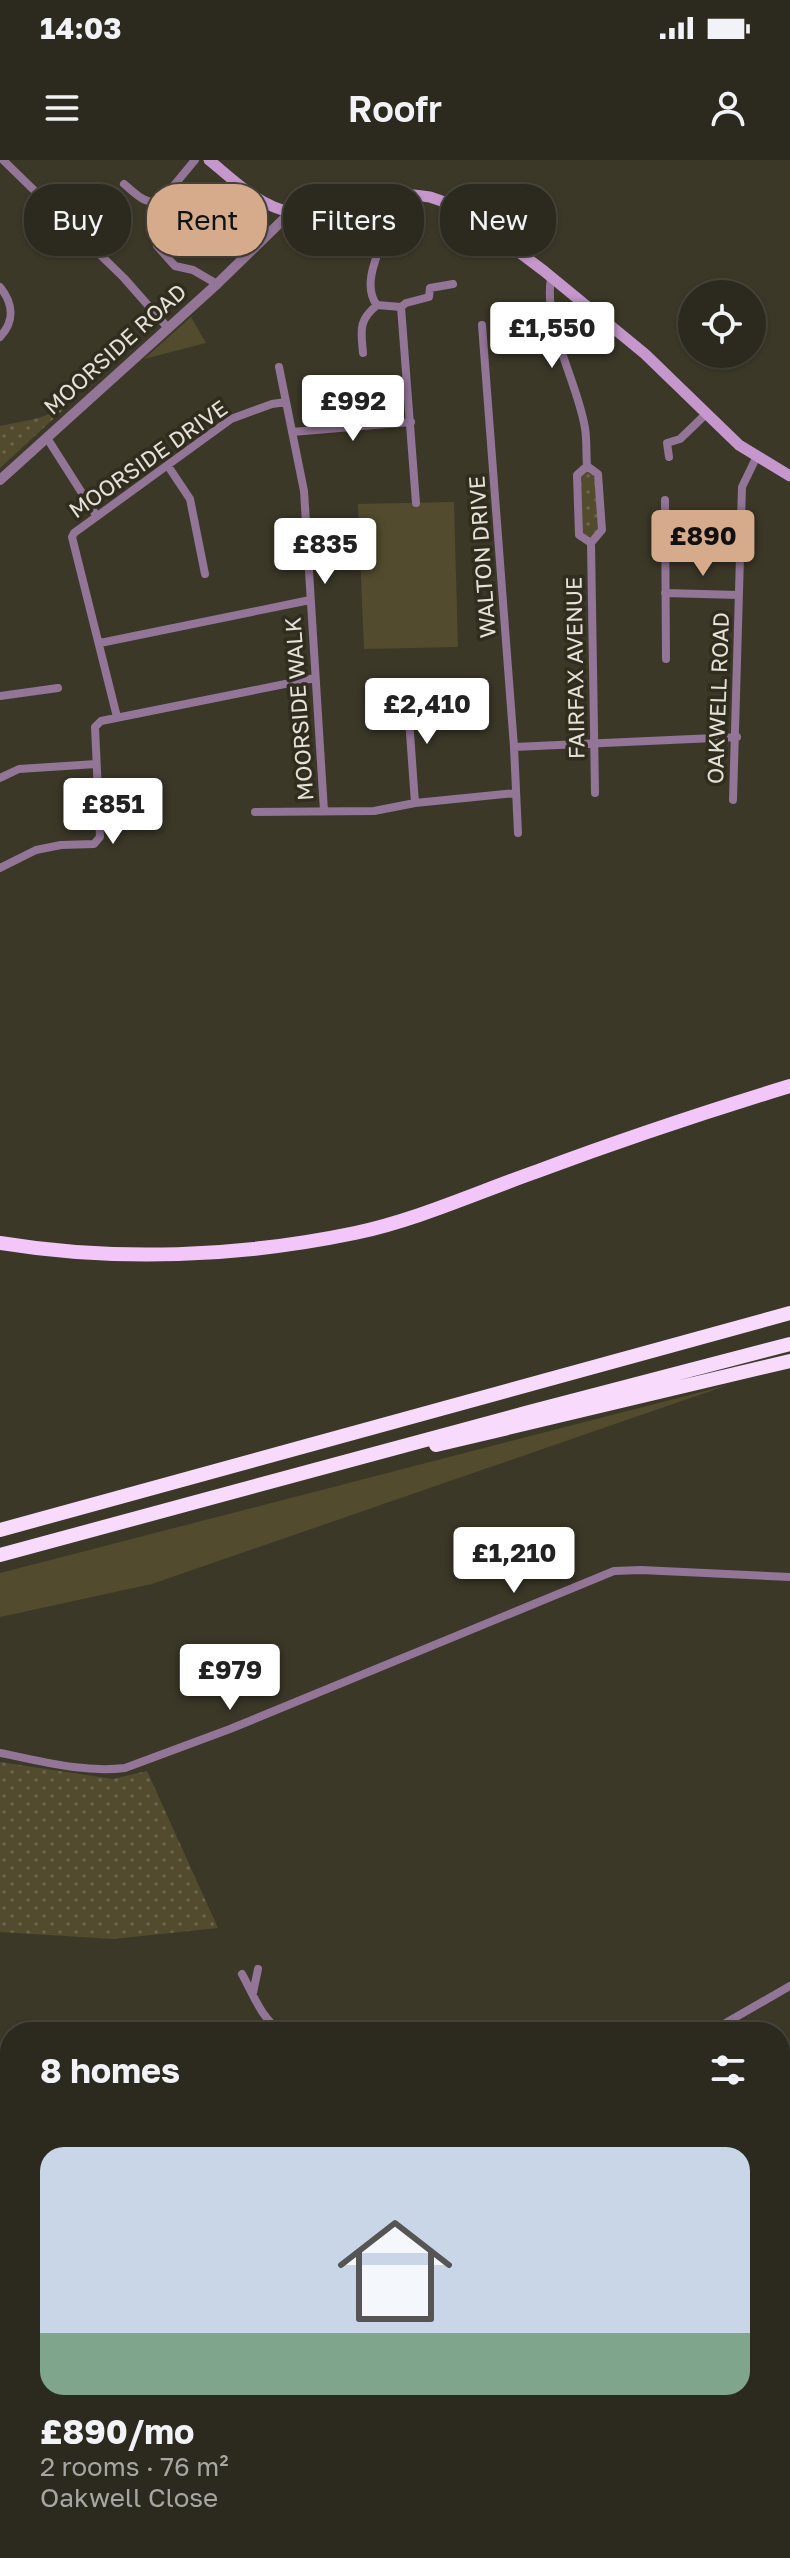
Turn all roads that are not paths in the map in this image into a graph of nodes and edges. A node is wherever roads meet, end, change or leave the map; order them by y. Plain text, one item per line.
1 (3, 160) edge
2 (195, 160) edge
3 (209, 160) edge
4 (176, 184) edge
5 (424, 195) edge
6 (283, 211) edge
7 (283, 220) edge
8 (166, 256) edge
9 (377, 256) edge
10 (551, 278) junction
11 (217, 284) junction
12 (453, 284) dead end
13 (0, 287) edge
14 (377, 305) junction
15 (401, 307) junction
16 (482, 325) dead end
17 (168, 328) junction
18 (0, 337) edge
19 (363, 353) dead end
20 (279, 367) dead end
21 (286, 402) junction
22 (706, 414) junction
23 (411, 422) junction
24 (292, 432) junction
25 (47, 438) junction
26 (757, 456) junction
27 (669, 457) dead end
28 (168, 466) junction
29 (587, 466) junction
30 (790, 476) edge
31 (0, 480) edge
32 (665, 500) dead end
33 (416, 503) dead end
34 (96, 515) junction
35 (591, 543) junction
36 (205, 574) dead end
37 (665, 593) junction
38 (739, 595) junction
39 (310, 600) junction
40 (100, 643) junction
41 (666, 659) dead end
42 (315, 678) junction
43 (58, 688) dead end
44 (407, 691) dead end
45 (0, 696) edge
46 (117, 717) junction
47 (737, 737) junction
48 (594, 743) junction
49 (514, 747) junction
50 (96, 764) junction
51 (0, 778) edge
52 (515, 793) junction
53 (595, 793) dead end
54 (733, 800) dead end
55 (415, 803) junction
56 (324, 811) junction
57 (255, 812) dead end
58 (518, 833) dead end
59 (0, 868) edge
60 (790, 1086) edge
61 (0, 1243) edge
62 (790, 1313) edge
63 (790, 1344) edge
64 (790, 1361) edge
65 (359, 1458) junction
66 (0, 1530) edge
67 (0, 1555) edge
68 (790, 1577) edge
69 (0, 1753) edge
70 (258, 1969) dead end
71 (242, 1974) dead end
72 (790, 1986) edge
73 (253, 1993) junction
74 (270, 2022) edge
75 (727, 2022) edge

1 - 17 street
2 - 4 street
3 - 6 main road
5 - 10 main road
7 - 11 street, MOORSIDE ROAD
8 - 11 street
9 - 14 street
10 - 22 main road
10 - 29 street, FAIRFAX AVENUE
11 - 17 street, MOORSIDE ROAD
12 - 15 street
13 - 18 street
14 - 15 street
14 - 19 street
15 - 23 street
16 - 49 street, WALTON DRIVE
17 - 25 street, MOORSIDE ROAD
20 - 21 street, MOORSIDE WALK
21 - 24 street, MOORSIDE WALK
21 - 28 street, MOORSIDE DRIVE
22 - 26 main road
22 - 27 street
23 - 24 street
23 - 33 street
24 - 39 street, MOORSIDE WALK
25 - 31 street, MOORSIDE ROAD
25 - 34 street
26 - 30 main road
26 - 38 street, OAKWELL ROAD
28 - 34 street, MOORSIDE DRIVE
28 - 36 street
29 - 35 street, FAIRFAX AVENUE
29 - 35 street, FAIRFAX AVENUE
32 - 37 street
34 - 40 street, MOORSIDE DRIVE
35 - 48 street, FAIRFAX AVENUE
37 - 38 street
37 - 41 street
38 - 47 street, OAKWELL ROAD
39 - 40 street
39 - 42 street, MOORSIDE WALK
40 - 46 street, MOORSIDE DRIVE
42 - 46 street
42 - 56 street, MOORSIDE WALK
43 - 45 street
44 - 55 street
46 - 50 street
47 - 48 street
47 - 54 street, OAKWELL ROAD
48 - 49 street
48 - 53 street, FAIRFAX AVENUE
49 - 52 street, WALTON DRIVE
50 - 51 street
50 - 59 street
52 - 55 street
52 - 58 street, WALTON DRIVE
55 - 56 street
56 - 57 street
60 - 61 highway
62 - 66 highway
63 - 65 highway
64 - 65 highway
65 - 67 highway
68 - 69 street
70 - 73 street
71 - 73 street
72 - 75 street
73 - 74 street

